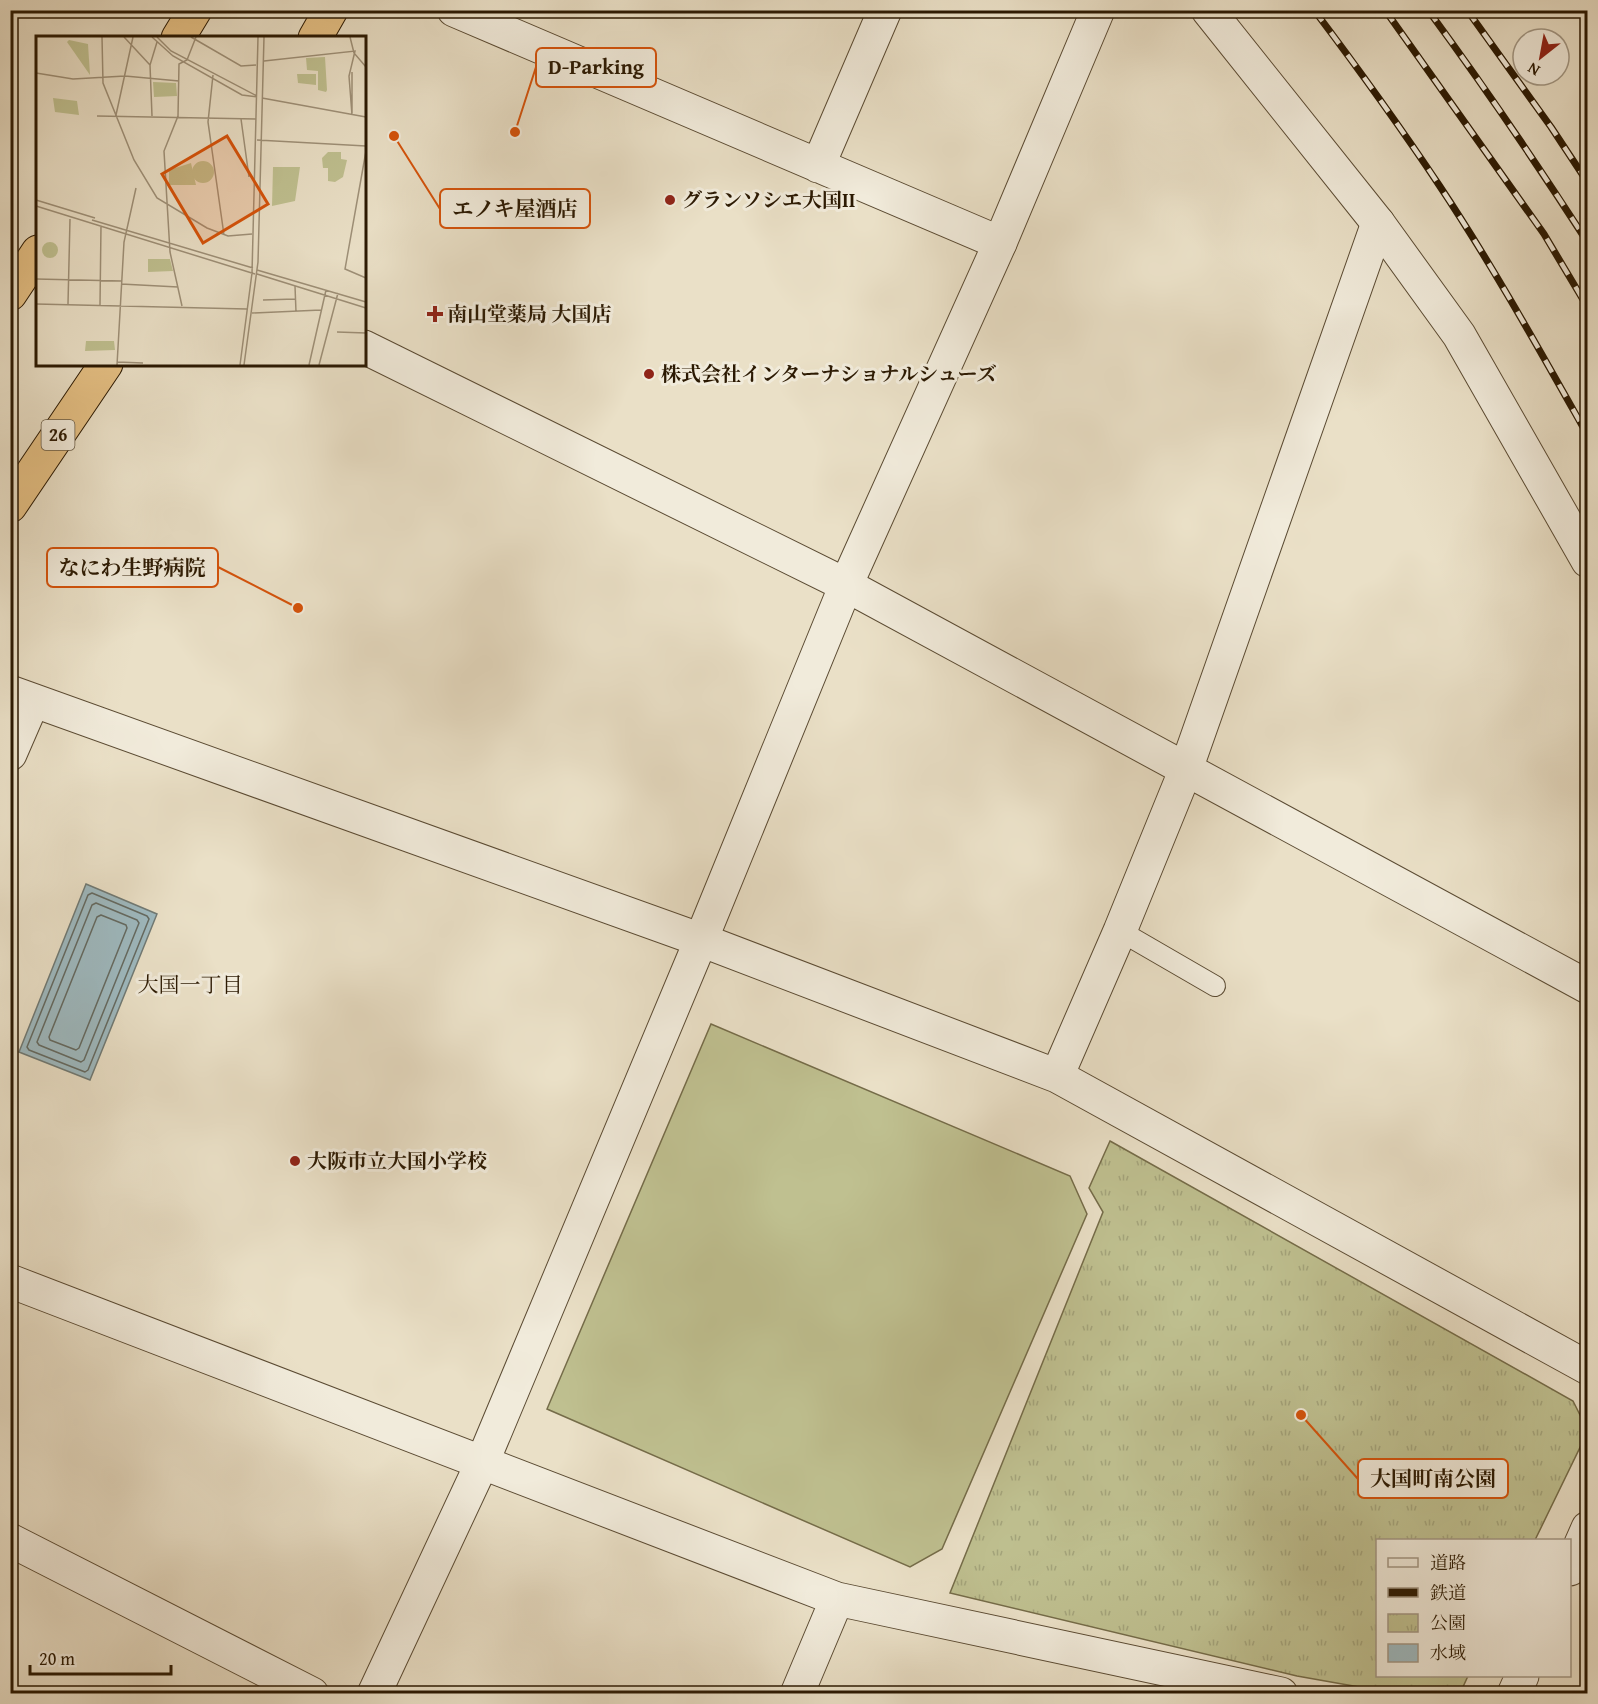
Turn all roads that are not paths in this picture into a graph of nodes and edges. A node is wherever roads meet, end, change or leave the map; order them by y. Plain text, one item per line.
1 (195, 10) edge
2 (331, 10) edge
3 (454, 10) edge
4 (885, 10) edge
5 (1098, 10) edge
6 (1208, 10) edge
7 (178, 36) edge
8 (316, 36) edge
9 (818, 166) junction
10 (1378, 223) junction
11 (1000, 243) junction
12 (36, 255) edge
13 (10, 294) edge
14 (366, 348) edge
15 (105, 366) edge
16 (10, 506) edge
17 (1587, 561) edge
18 (846, 585) junction
19 (22, 697) edge
20 (10, 754) edge
21 (1186, 769) junction
22 (1120, 931) junction
23 (701, 940) junction
24 (1215, 986) dead end
25 (1587, 987) edge
26 (1057, 1076) junction
27 (10, 1281) edge
28 (1587, 1368) edge
29 (482, 1463) junction
30 (1587, 1528) edge
31 (10, 1540) edge
32 (1571, 1564) edge
33 (837, 1599) junction
34 (1522, 1677) edge
35 (312, 1694) edge
36 (374, 1694) edge
37 (797, 1694) edge
38 (1281, 1694) edge
39 (1514, 1694) edge

1 - 7 highway
2 - 8 highway
3 - 9 street
4 - 9 street
5 - 11 street
6 - 10 street
9 - 11 street
10 - 17 street
10 - 21 street
11 - 18 street
12 - 13 highway
14 - 18 street
15 - 16 highway, 26
18 - 21 street
18 - 23 street
19 - 20 street
19 - 23 street
21 - 22 street
21 - 25 street
22 - 24 lane
22 - 26 street
23 - 26 street
23 - 29 street
26 - 28 street
27 - 29 street
29 - 33 street
29 - 36 street
30 - 32 street
31 - 35 street
33 - 37 street
33 - 38 street
34 - 39 street

